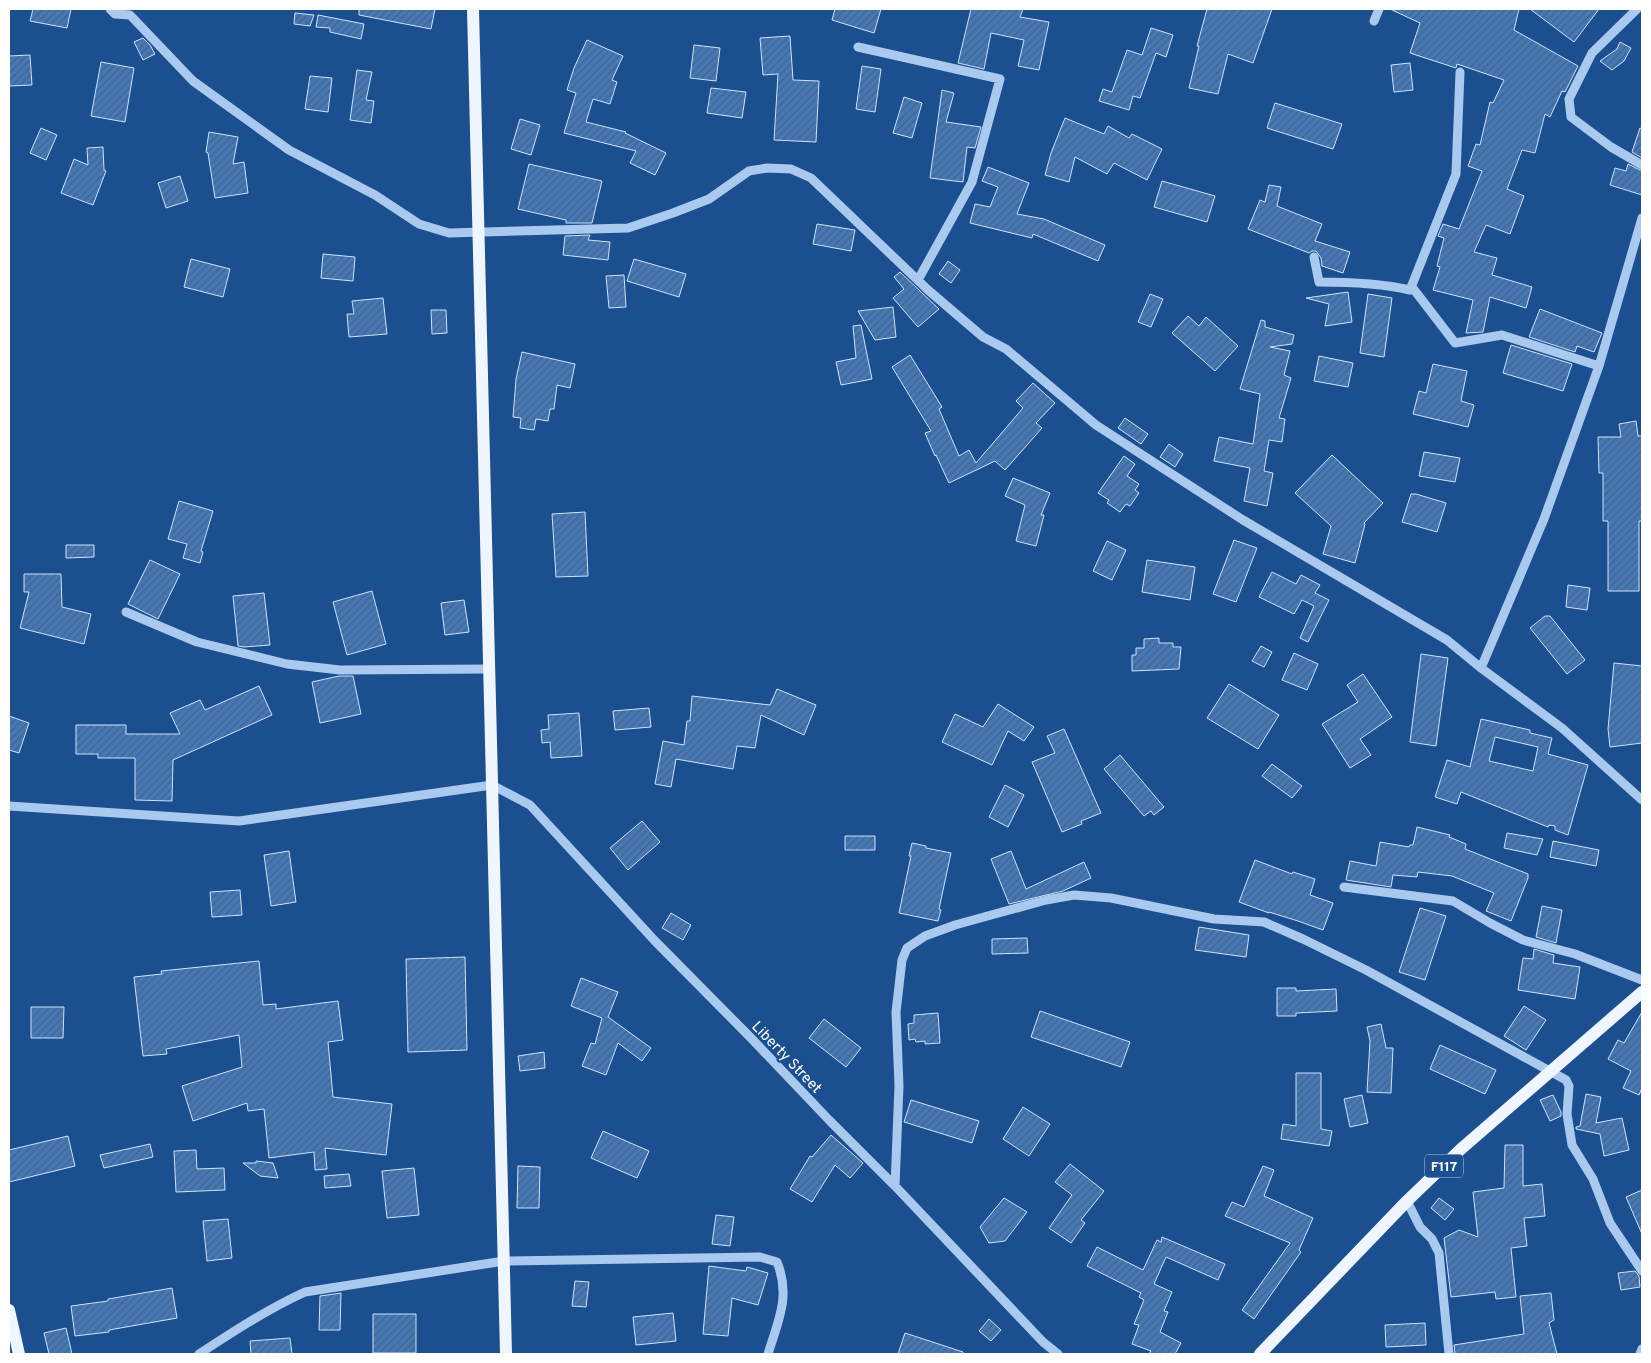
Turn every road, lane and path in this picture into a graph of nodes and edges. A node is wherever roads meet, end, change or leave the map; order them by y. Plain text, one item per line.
1 (110, 9) edge
2 (473, 9) edge
3 (1379, 9) edge
4 (1636, 9) edge
5 (1374, 21) dead end
6 (858, 47) dead end
7 (1460, 72) dead end
8 (1642, 165) edge
9 (1642, 218) edge
10 (478, 233) junction
11 (1314, 257) dead end
12 (918, 280) junction
13 (1412, 287) junction
14 (1599, 366) junction
15 (126, 612) dead end
16 (1481, 668) junction
17 (489, 669) junction
18 (492, 785) junction
19 (1642, 800) edge
20 (9, 806) edge
21 (1344, 887) dead end
22 (1642, 980) edge
23 (1642, 992) edge
24 (1549, 1071) junction
25 (895, 1186) junction
26 (1408, 1202) junction
27 (504, 1261) junction
28 (1642, 1271) edge
29 (9, 1310) edge
30 (1642, 1349) edge
31 (19, 1354) edge
32 (199, 1354) edge
33 (506, 1354) edge
34 (768, 1354) edge
35 (1058, 1354) edge
36 (1260, 1354) edge
37 (1449, 1354) edge
38 (1640, 1354) edge

1 - 10 street
2 - 10 main road
3 - 5 street
4 - 8 street
6 - 12 street
7 - 13 street
9 - 14 street
10 - 12 street
10 - 17 main road
11 - 13 street
12 - 16 street
13 - 14 street
14 - 16 street
15 - 17 street
16 - 19 street
17 - 18 main road
18 - 20 street
18 - 25 street, Liberty Street
18 - 27 main road
21 - 22 street
23 - 24 main road, F117
24 - 25 street
24 - 26 main road, F117
24 - 28 street
25 - 35 street, Liberty Street
26 - 36 main road, F117
26 - 37 street
27 - 32 street
27 - 33 main road
27 - 34 street
29 - 31 main road
30 - 38 street

